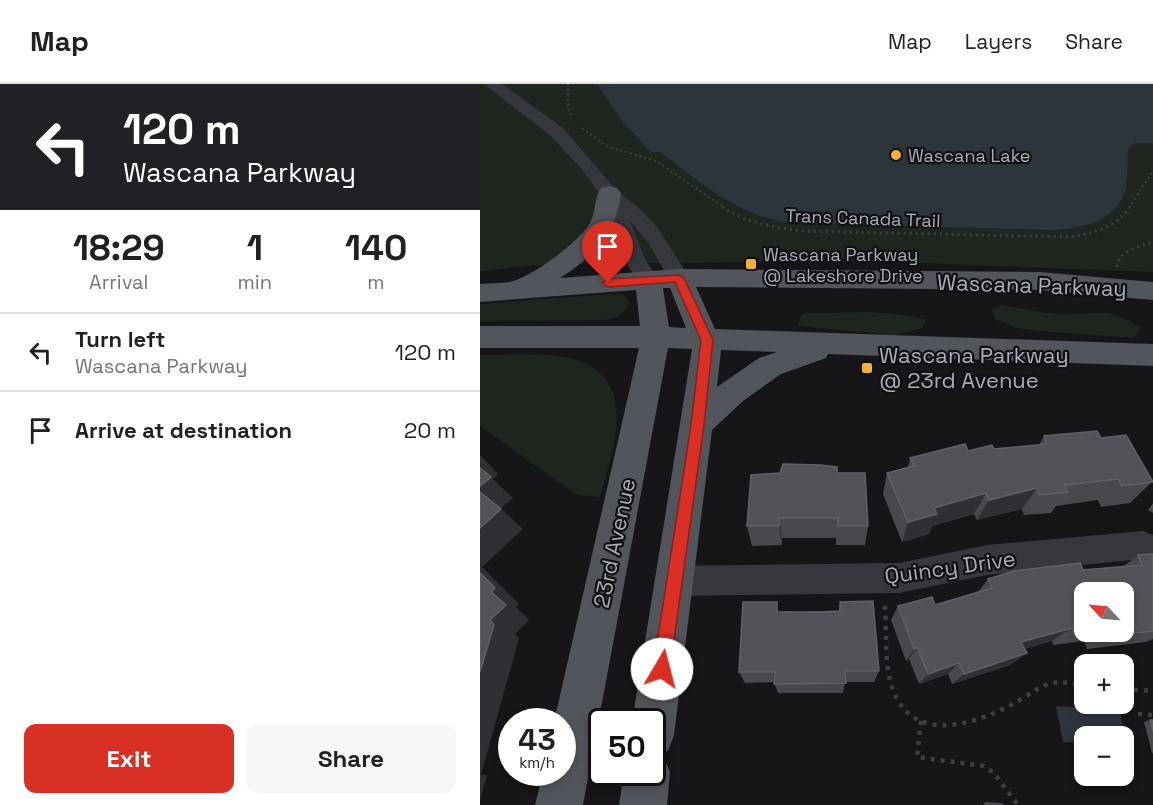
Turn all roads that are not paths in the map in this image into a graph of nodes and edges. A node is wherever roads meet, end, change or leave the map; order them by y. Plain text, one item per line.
1 (492, 84) edge
2 (609, 193) junction
3 (679, 278) junction
4 (648, 280) junction
5 (519, 289) junction
6 (1153, 291) edge
7 (480, 293) edge
8 (480, 337) edge
9 (656, 337) junction
10 (707, 340) junction
11 (832, 344) junction
12 (1153, 355) edge
13 (697, 425) junction
14 (1153, 550) edge
15 (674, 581) junction
16 (656, 708) edge
17 (645, 786) edge
18 (560, 805) edge
19 (643, 805) edge

1 - 2 street
2 - 3 street
2 - 4 street
2 - 5 main road
3 - 4 main road, Wascana Parkway
3 - 6 main road, Wascana Parkway
3 - 10 main road
4 - 5 main road, Wascana Parkway
4 - 9 main road, 23rd Avenue
5 - 7 main road, Wascana Parkway
8 - 9 main road
9 - 10 main road
9 - 18 main road, 23rd Avenue
10 - 11 main road
10 - 13 main road
11 - 12 main road
11 - 13 main road
13 - 15 main road
14 - 15 street, Quincy Drive
15 - 16 main road
17 - 19 main road

